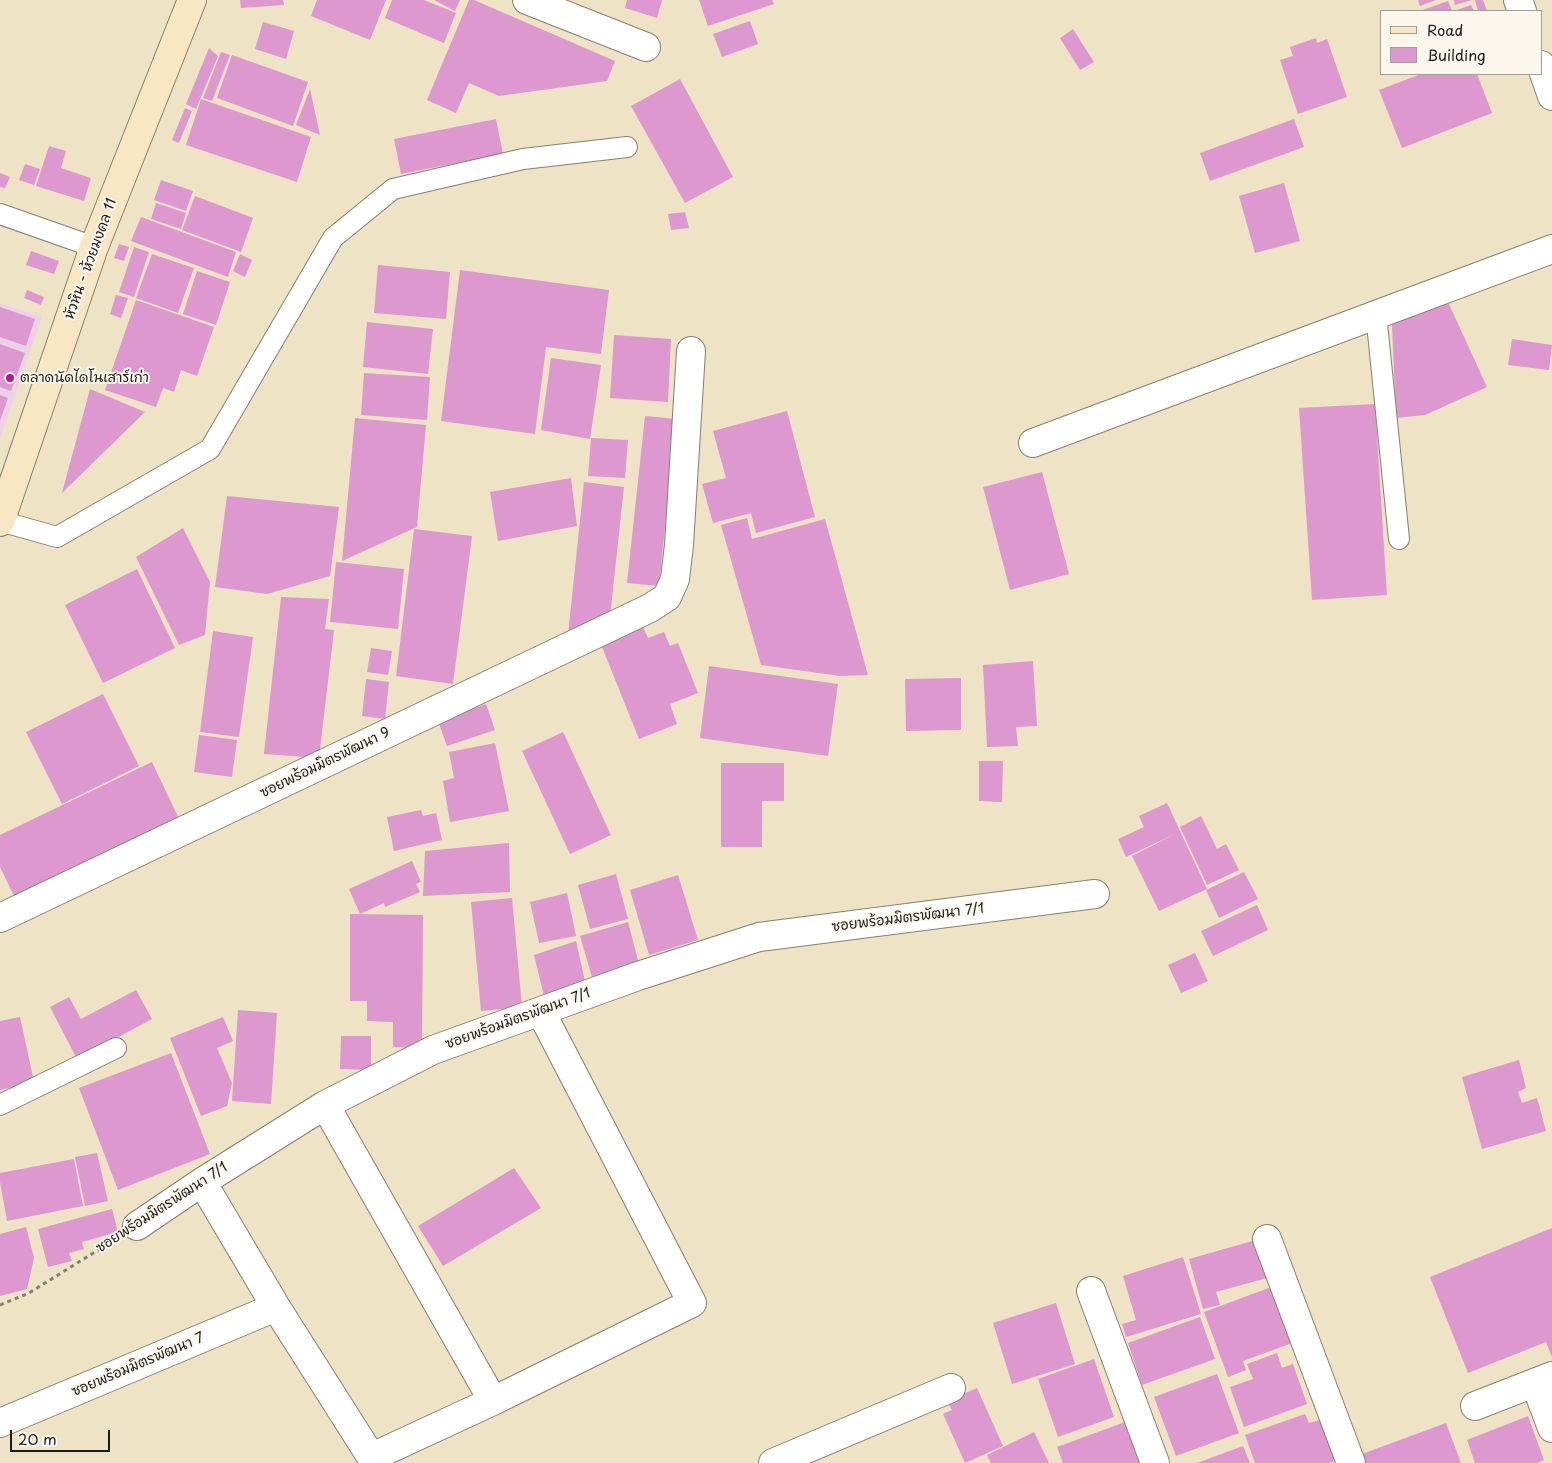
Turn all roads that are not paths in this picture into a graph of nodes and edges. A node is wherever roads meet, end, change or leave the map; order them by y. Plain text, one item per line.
1 (192, 0) edge
2 (527, 0) edge
3 (646, 47) dead end
4 (1542, 68) edge
5 (1552, 96) edge
6 (627, 147) dead end
7 (0, 214) edge
8 (94, 247) junction
9 (1552, 248) edge
10 (1376, 314) junction
11 (691, 350) dead end
12 (1033, 443) dead end
13 (0, 522) edge
14 (1399, 539) dead end
15 (1095, 894) dead end
16 (0, 918) edge
17 (541, 1012) junction
18 (116, 1048) dead end
19 (325, 1104) junction
20 (0, 1105) edge
21 (202, 1182) junction
22 (138, 1226) road end
23 (1267, 1239) dead end
24 (1091, 1291) dead end
25 (276, 1307) junction
26 (1543, 1380) edge
27 (952, 1388) dead end
28 (493, 1401) junction
29 (1474, 1406) dead end
30 (0, 1423) edge
31 (1552, 1428) edge
32 (374, 1460) edge
33 (773, 1463) edge
34 (1155, 1463) edge
35 (1351, 1463) edge

1 - 8 street, หัวหิน - ห้วยมงคล 11
2 - 3 street
4 - 5 street
6 - 13 lane
7 - 8 lane
8 - 13 street, หัวหิน - ห้วยมงคล 11
9 - 10 street
10 - 12 street
10 - 14 lane
11 - 16 street, ซอยพร้อมมิตรพัฒนา 9
15 - 17 street, ซอยพร้อมมิตรพัฒนา 7/1
17 - 19 street, ซอยพร้อมมิตรพัฒนา 7/1
17 - 28 street
18 - 20 lane
19 - 21 street, ซอยพร้อมมิตรพัฒนา 7/1
19 - 28 street
21 - 22 street, ซอยพร้อมมิตรพัฒนา 7/1
21 - 25 street
23 - 35 street
24 - 34 street
25 - 30 street, ซอยพร้อมมิตรพัฒนา 7
25 - 32 street
26 - 29 street
26 - 31 street
27 - 33 street
28 - 32 street

